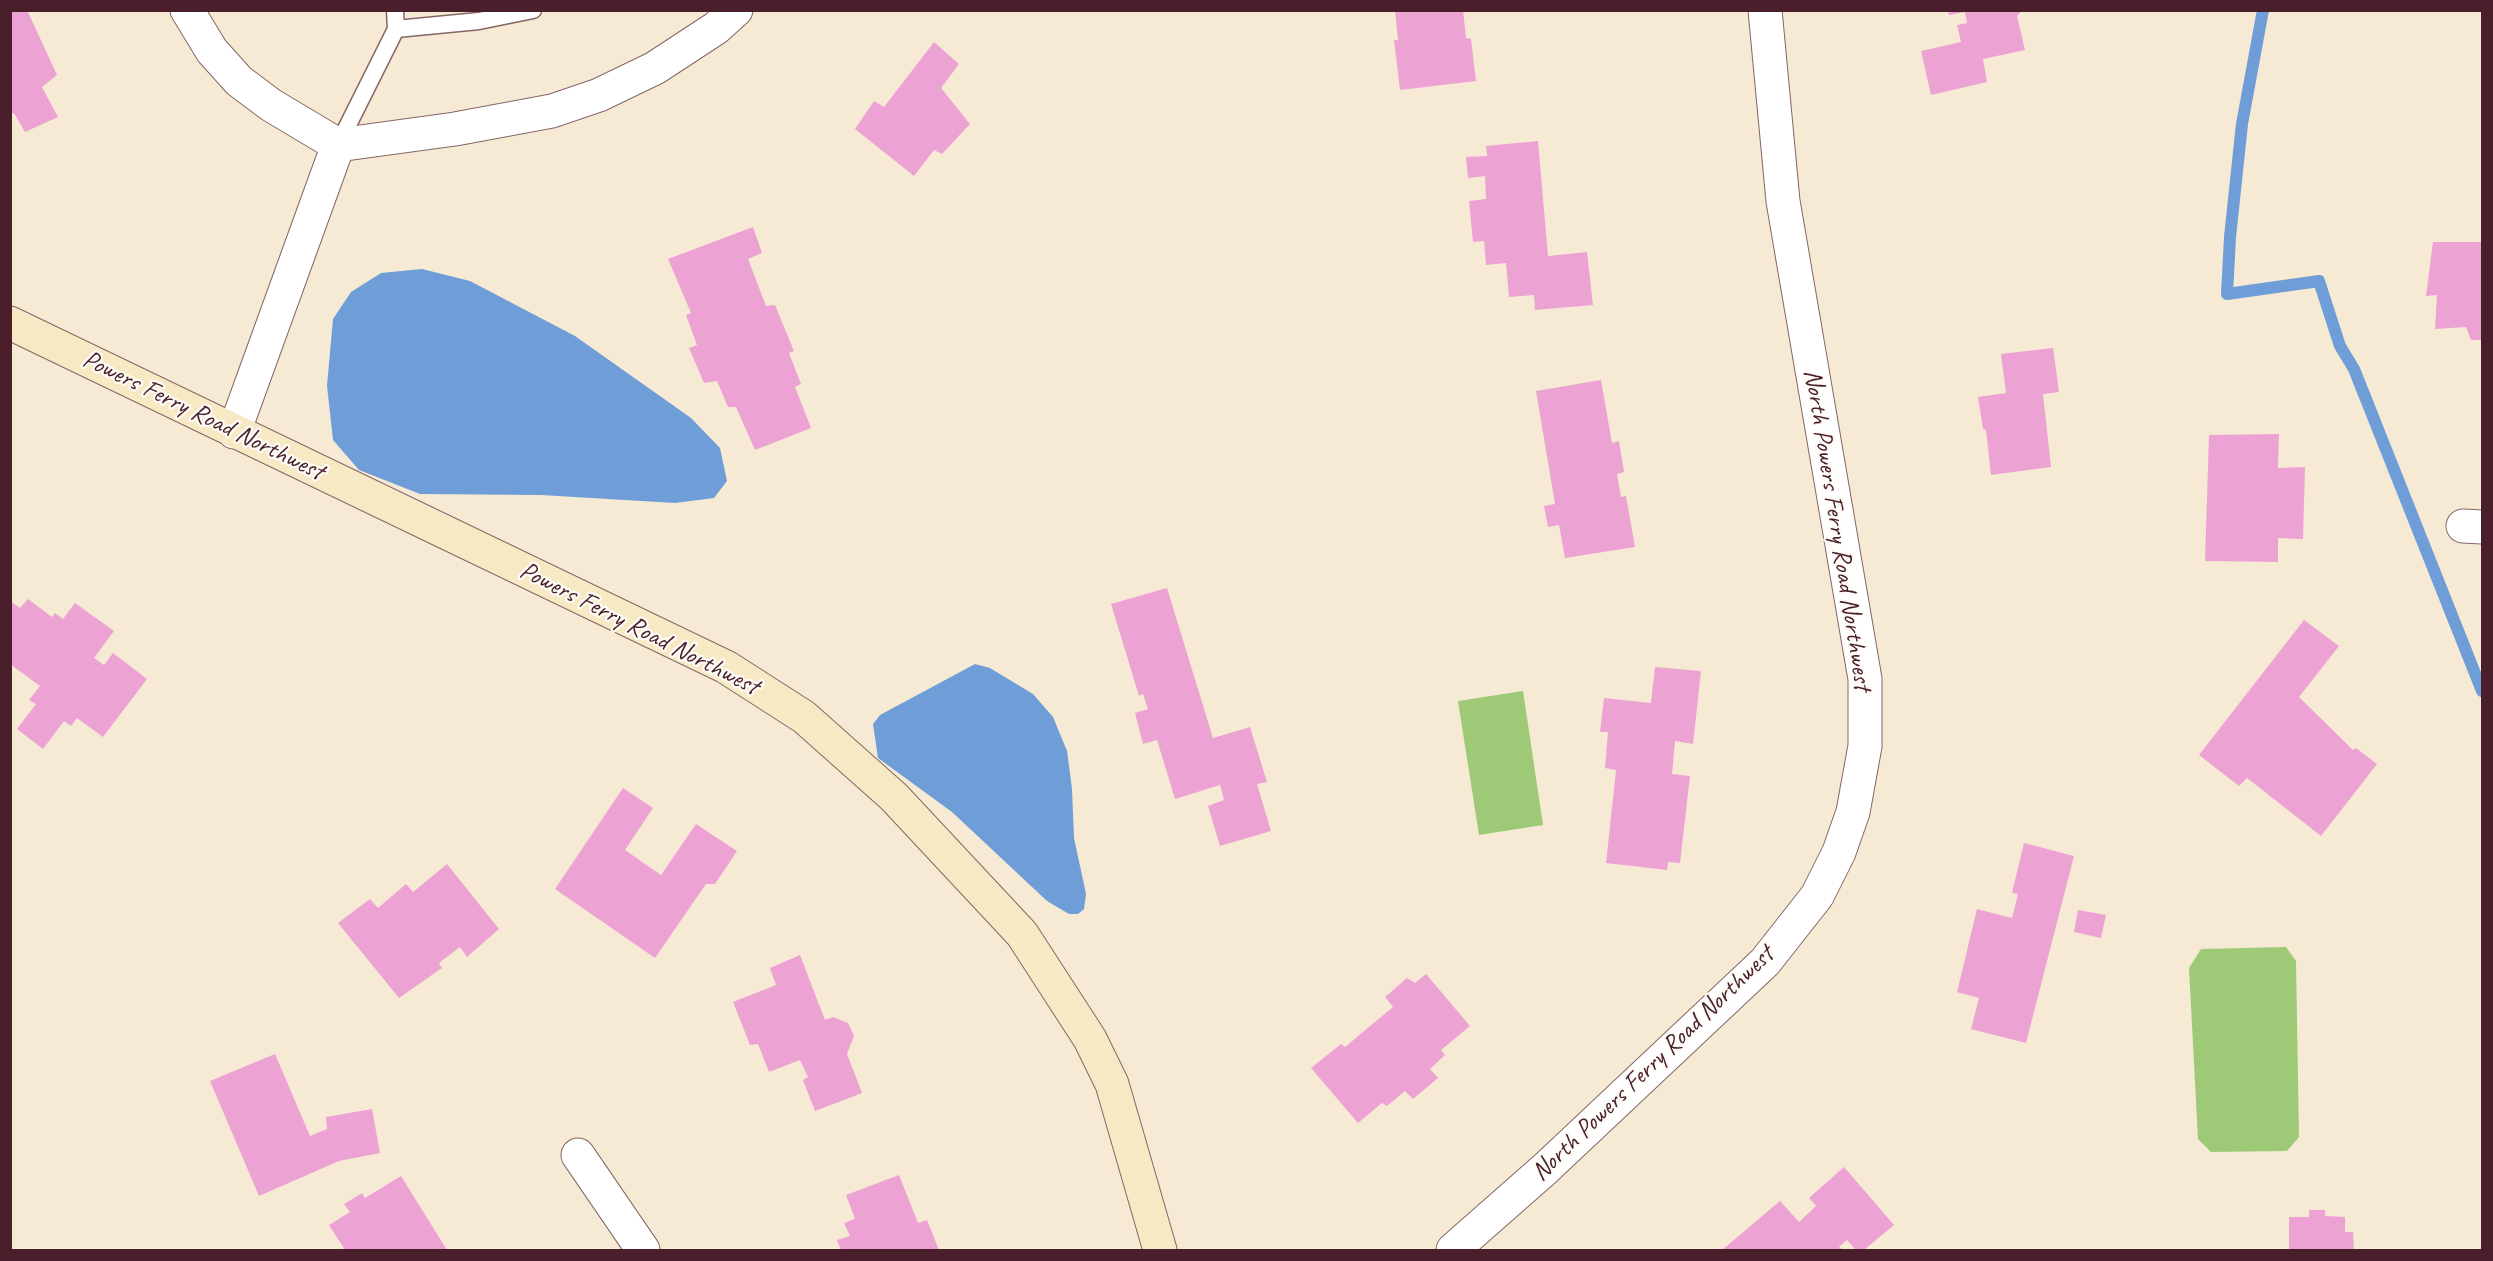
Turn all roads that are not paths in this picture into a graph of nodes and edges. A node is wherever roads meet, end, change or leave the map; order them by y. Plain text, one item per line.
1 (187, 10) edge
2 (395, 10) edge
3 (533, 10) edge
4 (736, 10) edge
5 (1765, 10) edge
6 (396, 29) junction
7 (338, 145) junction
8 (10, 323) edge
9 (234, 432) junction
10 (578, 1155) dead end
11 (643, 1251) edge
12 (1160, 1251) edge
13 (1453, 1251) edge

1 - 7 street
2 - 6 lane
3 - 6 lane
4 - 7 street
5 - 13 street, North Powers Ferry Road Northwest
6 - 7 lane
7 - 9 street
8 - 9 street, Powers Ferry Road Northwest
9 - 12 street, Powers Ferry Road Northwest
10 - 11 street

